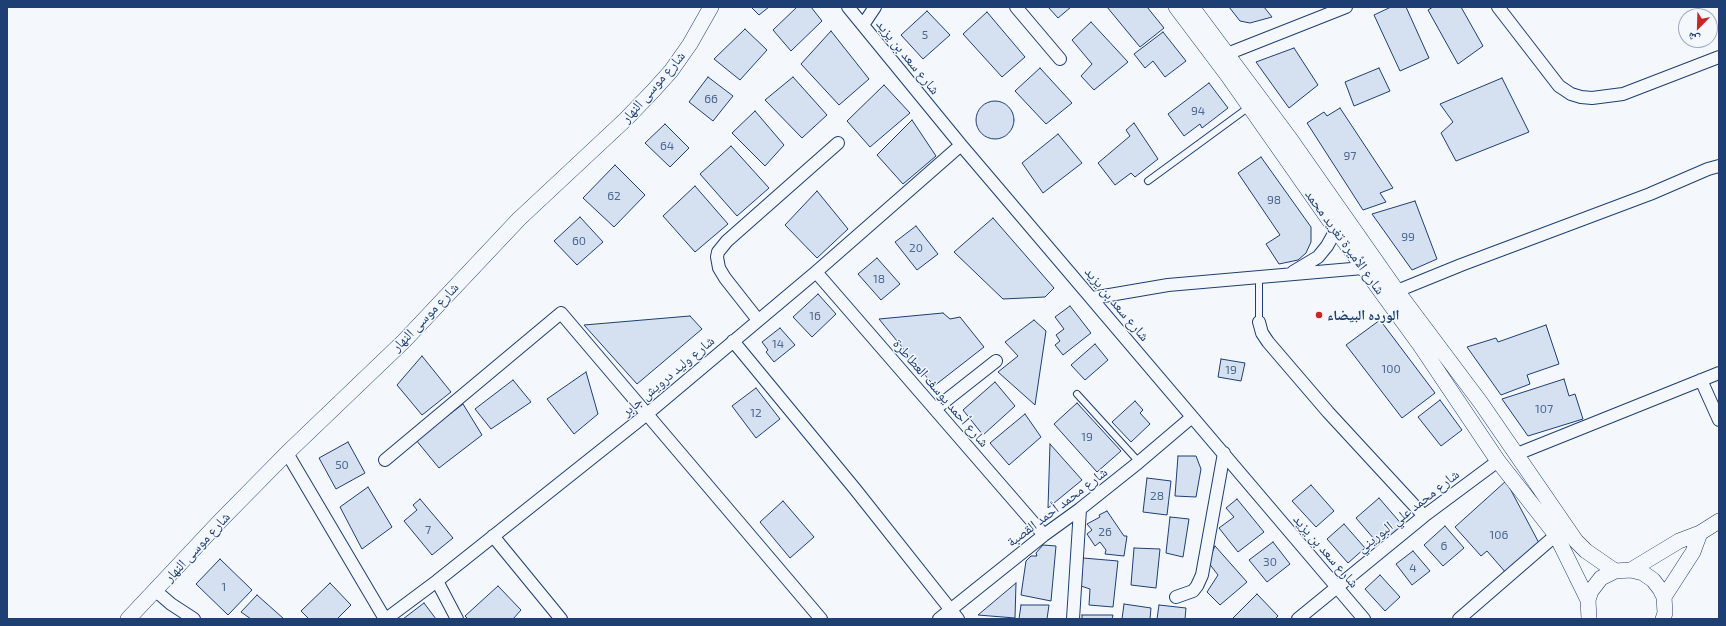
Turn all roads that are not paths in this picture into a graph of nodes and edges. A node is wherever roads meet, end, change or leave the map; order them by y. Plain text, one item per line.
1 (711, 7) edge
2 (848, 7) edge
3 (875, 7) edge
4 (1016, 7) edge
5 (1176, 7) edge
6 (1192, 7) edge
7 (1346, 7) edge
8 (1498, 7) edge
9 (863, 26) junction
10 (1227, 54) junction
11 (1719, 57) edge
12 (1060, 60) dead end
13 (1250, 107) junction
14 (838, 143) dead end
15 (962, 145) junction
16 (1719, 166) edge
17 (1148, 182) dead end
18 (1336, 230) junction
19 (1363, 268) junction
20 (816, 272) junction
21 (1288, 275) junction
22 (1259, 277) junction
23 (1397, 291) junction
24 (1092, 298) junction
25 (758, 320) junction
26 (1259, 322) joint
27 (733, 341) junction
28 (996, 361) dead end
29 (1719, 373) edge
30 (1701, 380) junction
31 (1077, 394) dead end
32 (935, 409) junction
33 (647, 414) junction
34 (1192, 417) junction
35 (1719, 420) edge
36 (287, 453) junction
37 (1224, 454) junction
38 (1517, 454) junction
39 (385, 460) dead end
40 (1498, 461) junction
41 (1139, 462) junction
42 (1080, 509) junction
43 (1424, 516) junction
44 (1719, 521) edge
45 (1700, 533) junction
46 (1044, 535) junction
47 (1556, 535) junction
48 (493, 536) junction
49 (1631, 570) junction
50 (1615, 571) junction
51 (437, 581) junction
52 (1337, 587) junction
53 (156, 591) junction
54 (1176, 597) dead end
55 (1664, 597) junction
56 (1588, 600) junction
57 (954, 614) edge
58 (1588, 618) edge
59 (128, 619) edge
60 (194, 619) edge
61 (386, 619) edge
62 (457, 619) edge
63 (561, 619) edge
64 (821, 619) edge
65 (939, 619) edge
66 (1073, 619) edge
67 (1298, 619) edge
68 (1364, 619) edge
69 (1459, 619) edge
70 (1663, 619) edge

1 - 36 street, شارع موسى النهار
2 - 9 street, شارع سعد بن يزيد
3 - 9 street
4 - 12 street
5 - 13 street, شارع الأميرة تغريد محمد
6 - 10 street, شارع الأميرة تغريد محمد
7 - 10 street
8 - 11 street
9 - 15 street, شارع سعد بن يزيد
10 - 23 street, شارع الأميرة تغريد محمد
13 - 17 lane
13 - 18 street, شارع الأميرة تغريد محمد
14 - 25 street
15 - 20 street, شارع وليد درويش جابر
15 - 24 street, شارع سعد بن يزيد
16 - 23 street
18 - 19 street, شارع الأميرة تغريد محمد
18 - 21 street
19 - 21 street
19 - 40 street, شارع الأميرة تغريد محمد
20 - 25 street, شارع وليد درويش جابر
20 - 32 street, شارع أحمد يوسف العطاطرة
21 - 22 street
22 - 24 street
22 - 26 lane
23 - 38 street, شارع الأميرة تغريد محمد
24 - 34 street, شارع سعد بن يزيد
25 - 27 street, شارع وليد درويش جابر
26 - 43 street
27 - 33 street, شارع وليد درويش جابر
27 - 57 street
28 - 32 street
29 - 30 street
30 - 35 street
30 - 38 street
31 - 41 lane
32 - 46 street, شارع أحمد يوسف العطاطرة
33 - 39 street
33 - 48 street, شارع وليد درويش جابر
33 - 64 street
34 - 37 street, شارع سعد بن يزيد
34 - 41 street, شارع محمد أحمد القصبة
36 - 53 street, شارع موسى النهار
36 - 61 street
37 - 52 street, شارع سعد بن يزيد
37 - 54 street
38 - 50 street, شارع الأميرة تغريد محمد
40 - 43 street, شارع محمد علي البوريني
40 - 47 street, شارع الأميرة تغريد محمد
41 - 42 street, شارع محمد أحمد القصبة
42 - 46 street, شارع محمد أحمد القصبة
42 - 66 street
43 - 52 street, شارع محمد علي البوريني
44 - 45 street
45 - 49 street
45 - 55 street
46 - 57 street, شارع محمد أحمد القصبة
47 - 56 street, شارع الأميرة تغريد محمد
47 - 69 street
48 - 51 street, شارع وليد درويش جابر
48 - 63 street
49 - 50 street
49 - 55 street
50 - 56 street
51 - 61 street, شارع وليد درويش جابر
51 - 62 street
52 - 67 street, شارع محمد علي البوريني
52 - 68 street, شارع سعد بن يزيد
53 - 59 street, شارع موسى النهار
53 - 60 street
55 - 70 street
56 - 58 street
57 - 65 street, شارع محمد أحمد القصبة

